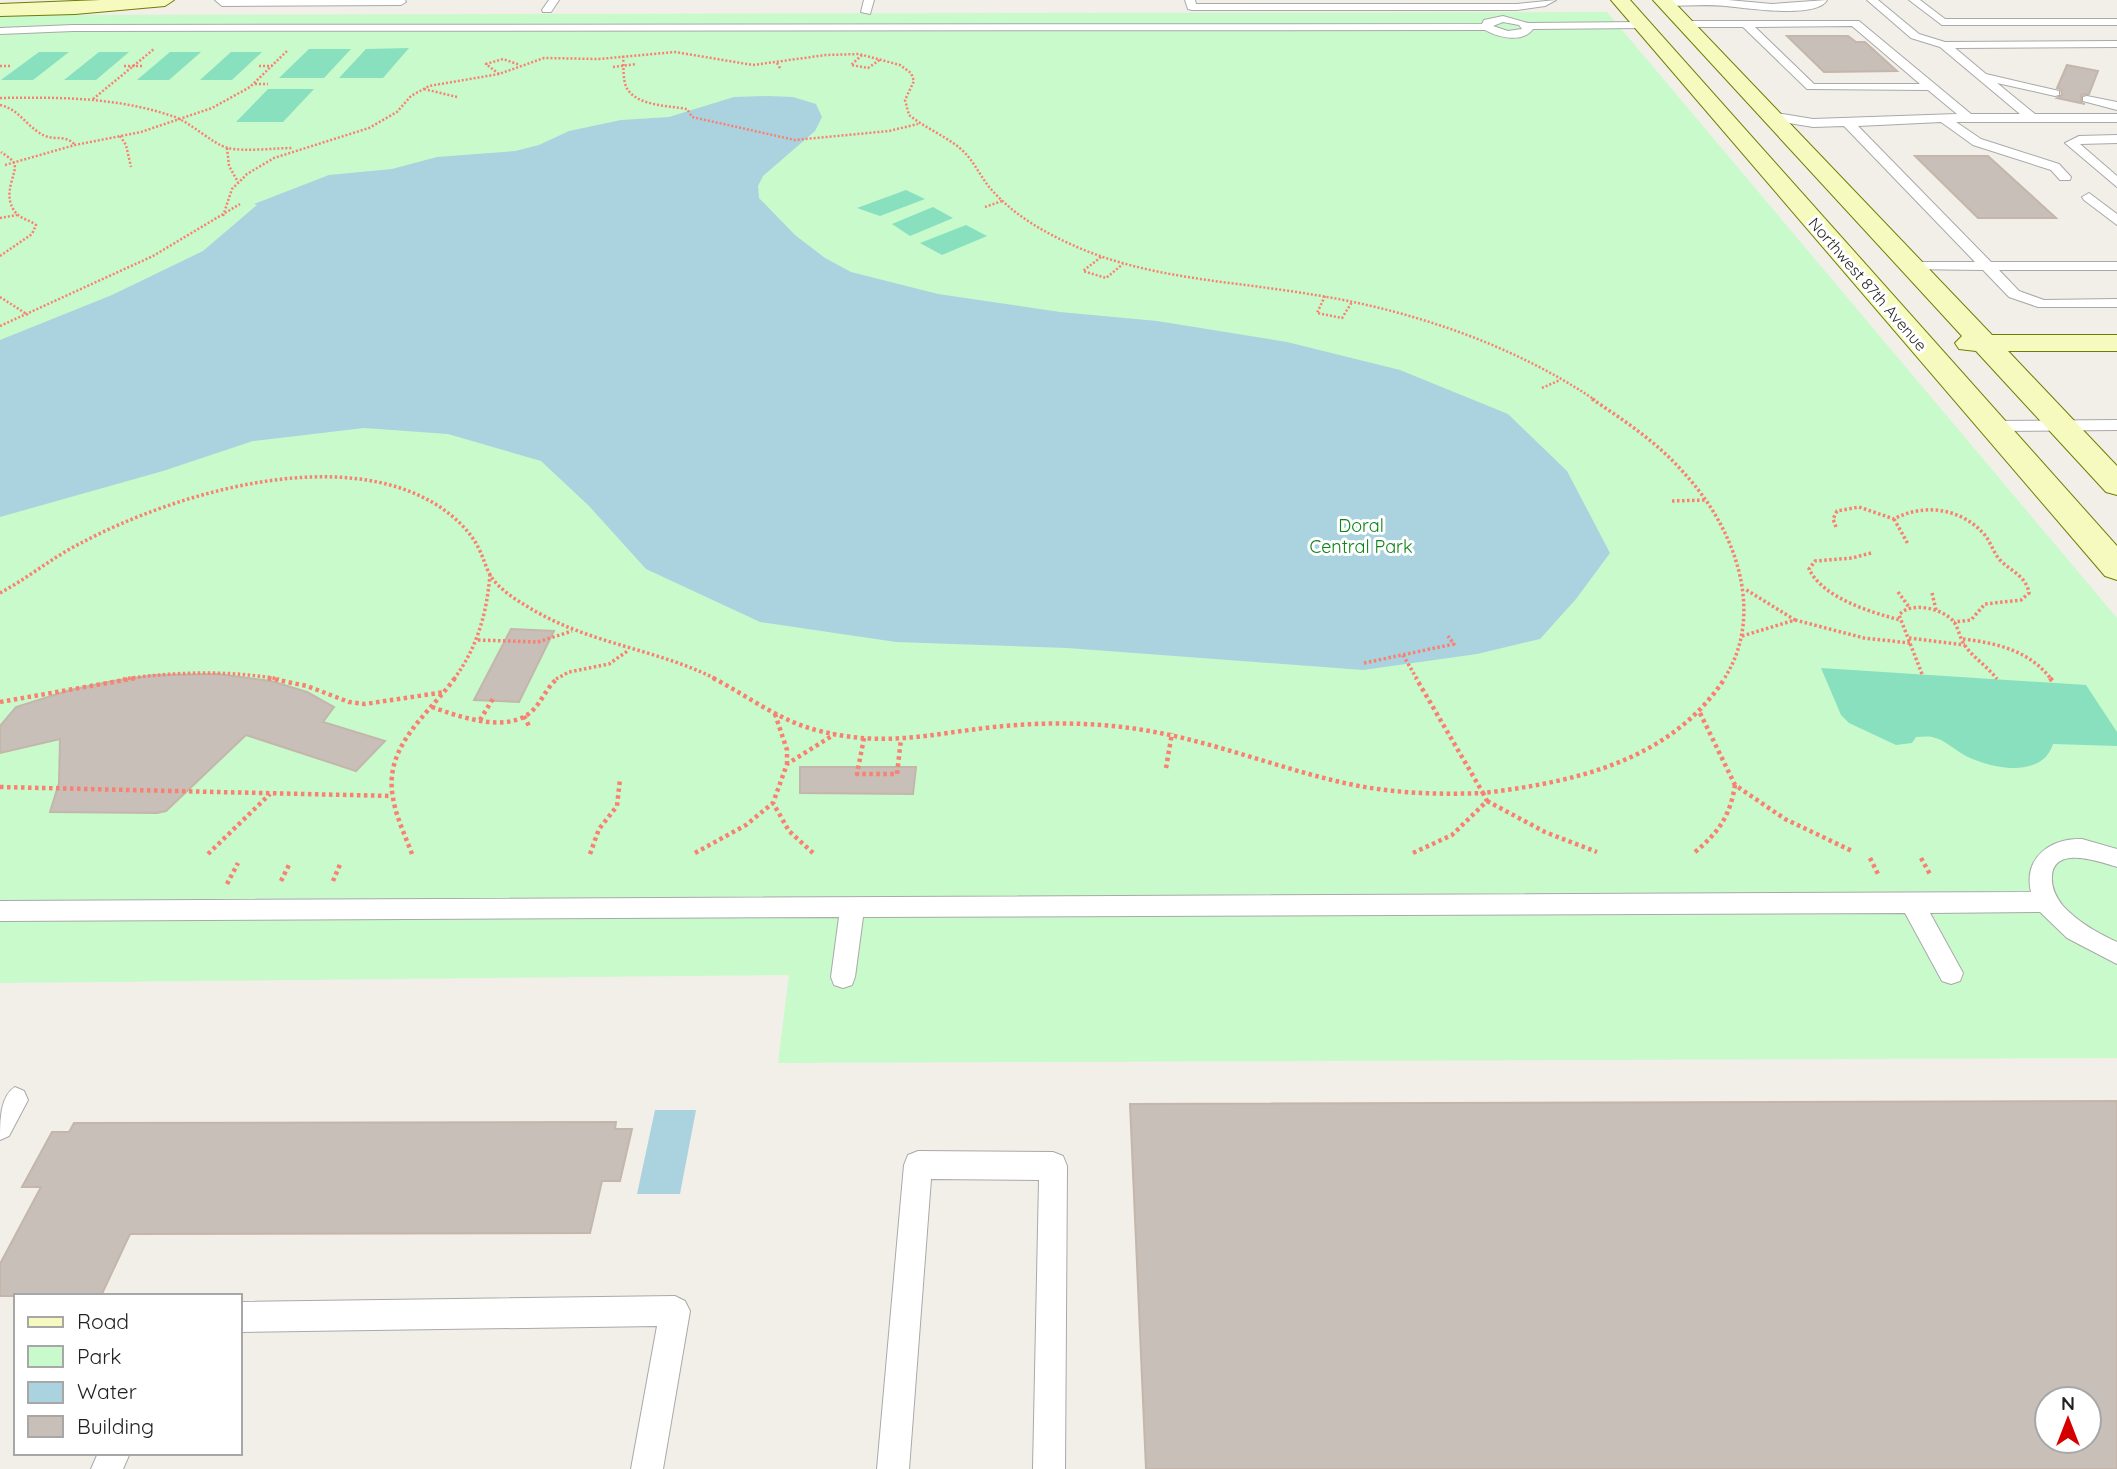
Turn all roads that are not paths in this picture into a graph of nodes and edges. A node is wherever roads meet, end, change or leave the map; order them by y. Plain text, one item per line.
1 (0, 0) edge
2 (28, 0) edge
3 (165, 0) edge
4 (220, 0) edge
5 (869, 0) edge
6 (1190, 0) edge
7 (1551, 0) edge
8 (1619, 0) edge
9 (1822, 0) edge
10 (1872, 0) edge
11 (1914, 0) edge
12 (1724, 1) edge
13 (401, 2) dead end
14 (1663, 2) edge
15 (0, 10) edge
16 (866, 12) dead end
17 (2117, 22) edge
18 (1745, 23) junction
19 (1685, 24) junction
20 (1642, 25) junction
21 (0, 31) edge
22 (2117, 44) edge
23 (1944, 45) junction
24 (1980, 76) junction
25 (1931, 87) junction
26 (2055, 93) dead end
27 (2087, 99) dead end
28 (2117, 106) edge
29 (1721, 116) junction
30 (1771, 116) junction
31 (1943, 118) junction
32 (1968, 118) junction
33 (2032, 118) junction
34 (2117, 118) edge
35 (1848, 123) junction
36 (2117, 139) edge
37 (2065, 177) dead end
38 (2117, 183) edge
39 (2089, 197) dead end
40 (2117, 221) edge
41 (1912, 266) junction
42 (1986, 266) junction
43 (2117, 267) edge
44 (2117, 303) edge
45 (1920, 343) junction
46 (1984, 343) junction
47 (2117, 343) edge
48 (1943, 369) junction
49 (2009, 369) junction
50 (2117, 369) edge
51 (2061, 425) junction
52 (2117, 425) edge
53 (1993, 426) junction
54 (2117, 485) edge
55 (2117, 568) edge
56 (2117, 858) edge
57 (2048, 902) junction
58 (1912, 903) junction
59 (852, 907) junction
60 (0, 911) edge
61 (2117, 953) edge
62 (1951, 973) dead end
63 (843, 976) dead end
64 (15, 1100) dead end
65 (0, 1126) edge
66 (242, 1317) edge
67 (647, 1469) edge
68 (893, 1469) edge
69 (1049, 1469) edge

1 - 2 main road
3 - 15 main road
4 - 13 lane
5 - 16 lane
6 - 7 lane
8 - 20 main road, Northwest 87th Avenue
9 - 12 lane
10 - 23 lane
11 - 17 lane
12 - 14 lane
14 - 19 main road
18 - 19 lane
18 - 25 lane
18 - 25 lane
19 - 30 main road
20 - 21 lane
20 - 29 main road, Northwest 87th Avenue
22 - 23 lane
23 - 24 lane
24 - 26 lane
24 - 33 lane
25 - 32 lane
27 - 28 lane
29 - 30 main road
29 - 45 main road, Northwest 87th Avenue
30 - 31 lane
30 - 35 lane
30 - 41 main road
31 - 32 lane
31 - 35 lane
31 - 37 lane
32 - 33 lane
33 - 34 lane
35 - 42 lane
36 - 38 lane
39 - 40 lane
41 - 42 lane
41 - 46 main road
42 - 43 lane
42 - 44 lane
45 - 46 main road
45 - 48 main road, Northwest 87th Avenue
46 - 47 main road
46 - 49 main road
48 - 49 main road
48 - 53 main road, Northwest 87th Avenue
49 - 50 main road
49 - 51 main road
51 - 52 lane
51 - 53 lane
51 - 54 main road
53 - 55 main road, Northwest 87th Avenue
56 - 57 lane
57 - 58 lane
57 - 61 lane
58 - 59 lane
58 - 62 lane
59 - 60 lane
59 - 63 lane
64 - 65 lane
66 - 67 lane
68 - 69 lane

